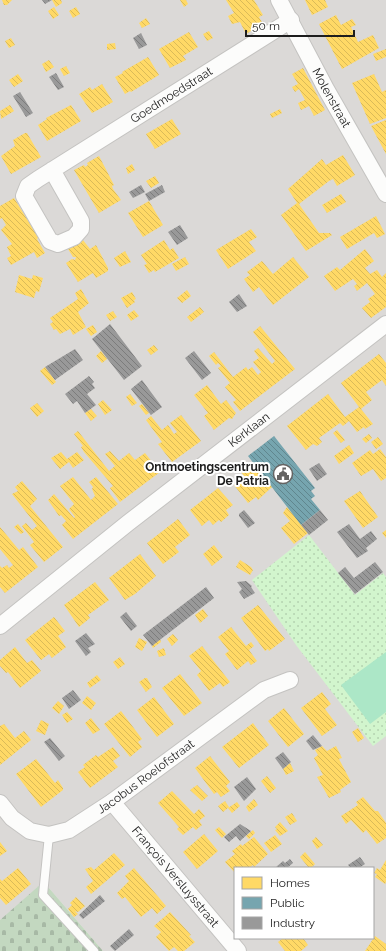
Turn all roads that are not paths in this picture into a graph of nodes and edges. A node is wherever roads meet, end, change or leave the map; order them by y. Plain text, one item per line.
1 (280, 0) edge
2 (291, 20) junction
3 (52, 170) dead end
4 (386, 194) edge
5 (386, 324) edge
6 (0, 626) edge
7 (290, 680) dead end
8 (112, 802) junction
9 (0, 803) edge
10 (49, 835) junction
11 (94, 951) edge
12 (238, 951) edge

1 - 2 street, Molenstraat
2 - 3 street, Goedmoedstraat
2 - 4 street, Molenstraat
5 - 6 street, Kerklaan
7 - 8 street, Jacobus Roelofstraat
8 - 10 street, Jacobus Roelofstraat
8 - 12 street, François Versluysstraat
9 - 10 street, Jacobus Roelofstraat
10 - 11 lane

